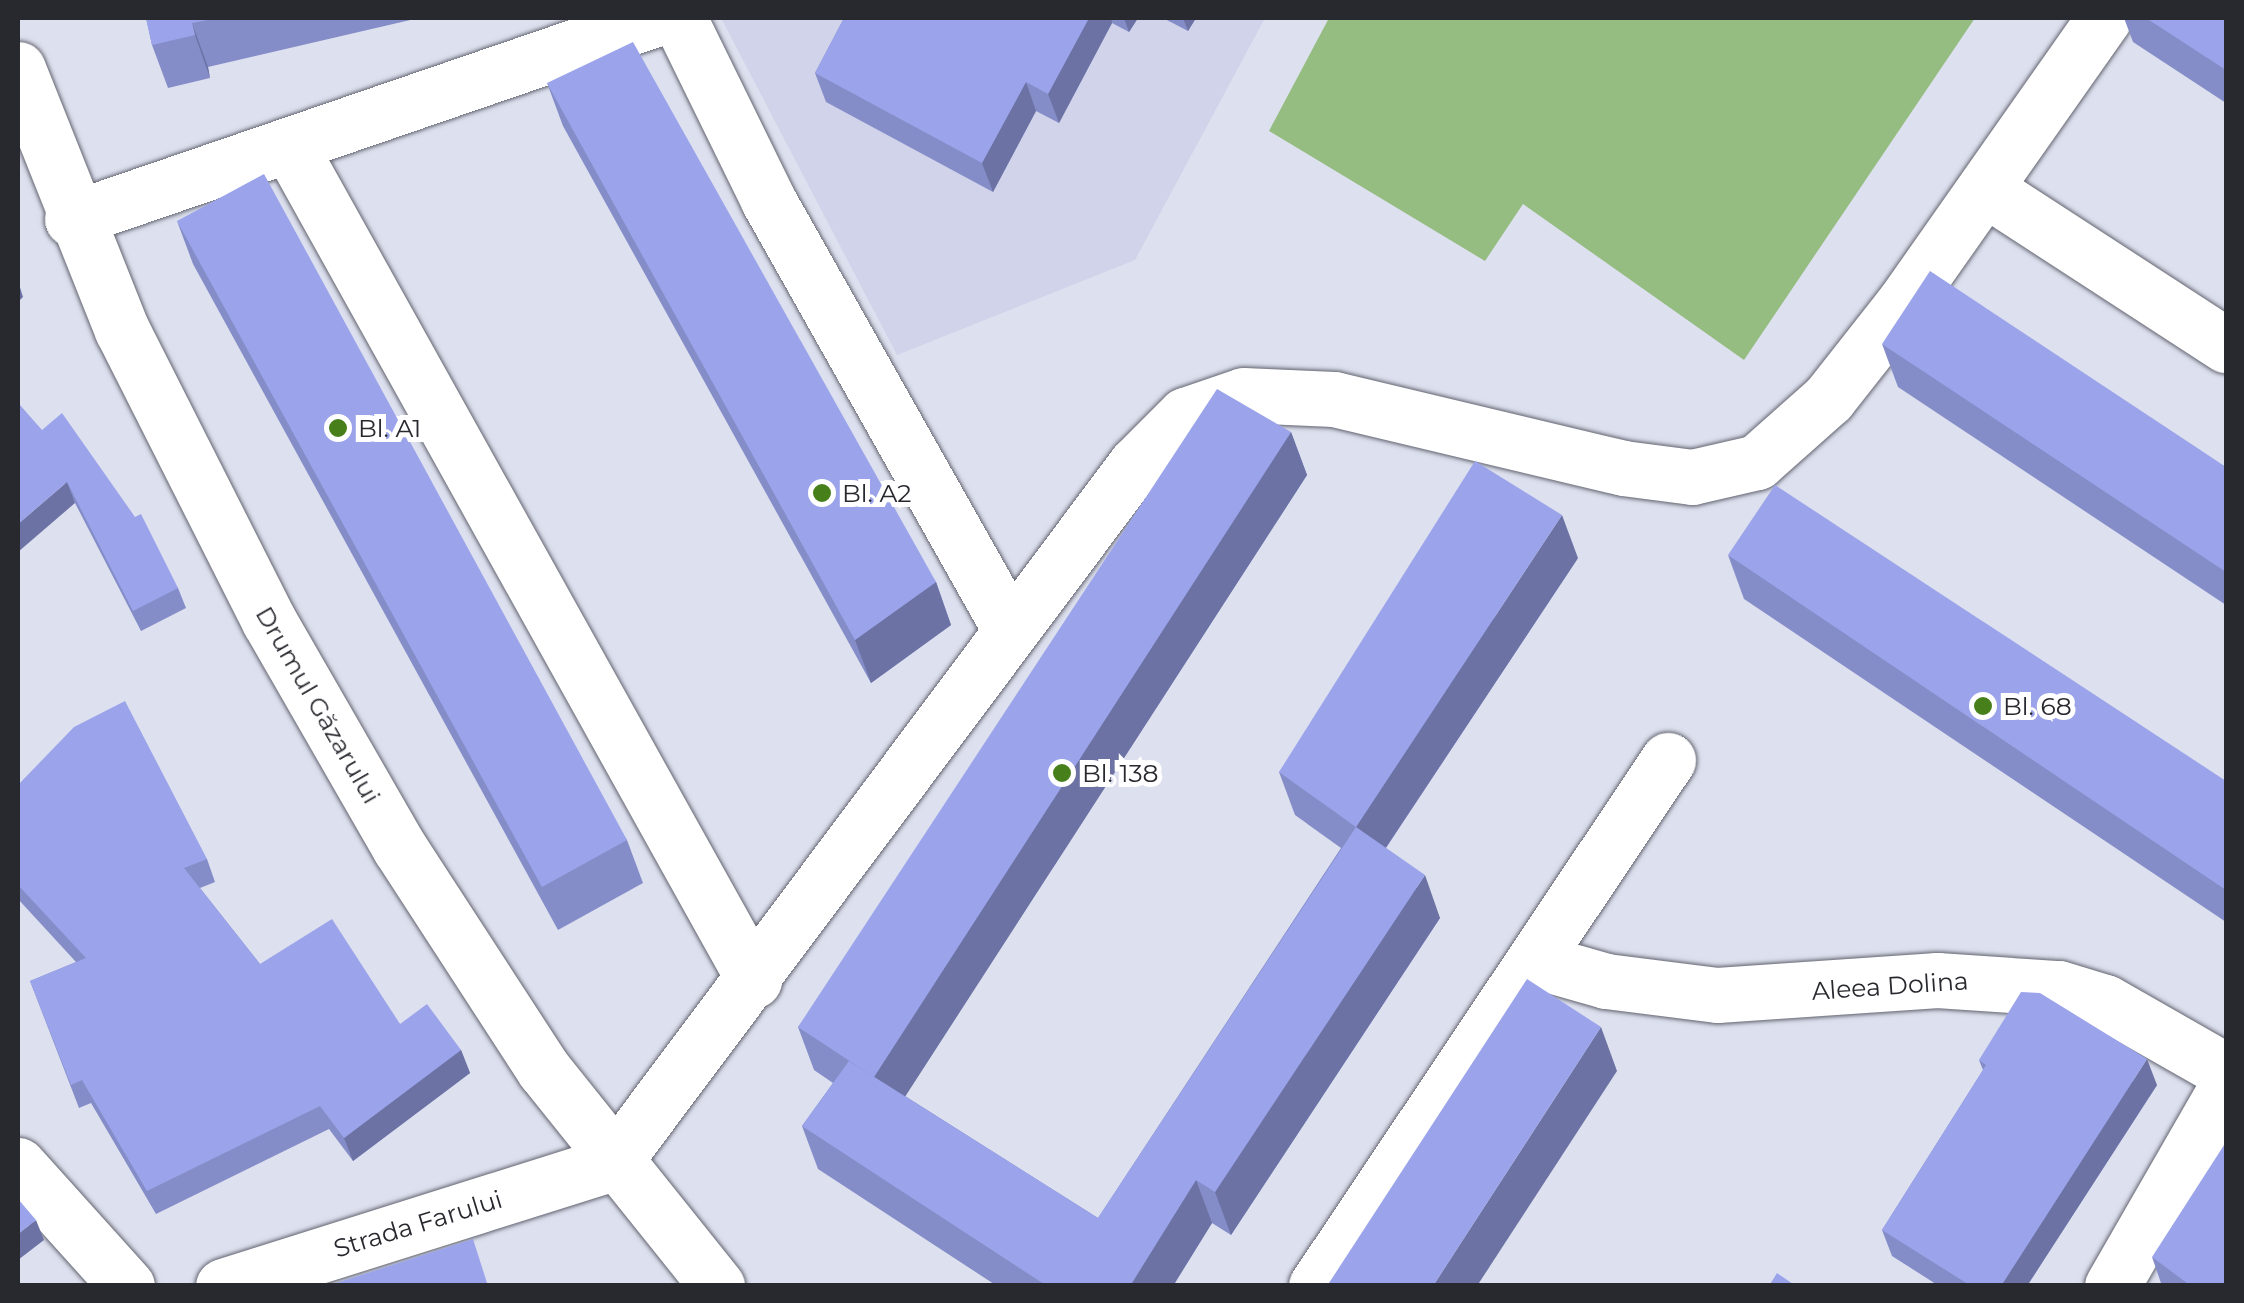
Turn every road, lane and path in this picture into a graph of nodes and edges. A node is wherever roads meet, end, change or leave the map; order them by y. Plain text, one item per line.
1 (658, 18) edge
2 (679, 18) edge
3 (2104, 18) edge
4 (18, 69) edge
5 (290, 145) junction
6 (1987, 190) junction
7 (72, 219) junction
8 (2226, 345) edge
9 (1010, 630) junction
10 (1668, 760) dead end
11 (1536, 961) junction
12 (754, 980) junction
13 (2226, 1071) edge
14 (2226, 1088) edge
15 (613, 1163) junction
16 (18, 1164) edge
17 (128, 1286) edge
18 (223, 1286) edge
19 (717, 1286) edge
20 (1316, 1286) edge
21 (2112, 1286) edge

1 - 5 street
2 - 9 street
3 - 6 street
4 - 7 street, Drumul Găzarului
5 - 7 street
5 - 12 street
6 - 8 street
6 - 9 street
7 - 15 street, Drumul Găzarului
9 - 12 street
10 - 11 street
11 - 13 street, Aleea Dolina
11 - 20 street
12 - 15 street
14 - 21 street
15 - 18 street, Strada Farului
15 - 19 street, Drumul Găzarului
16 - 17 street

